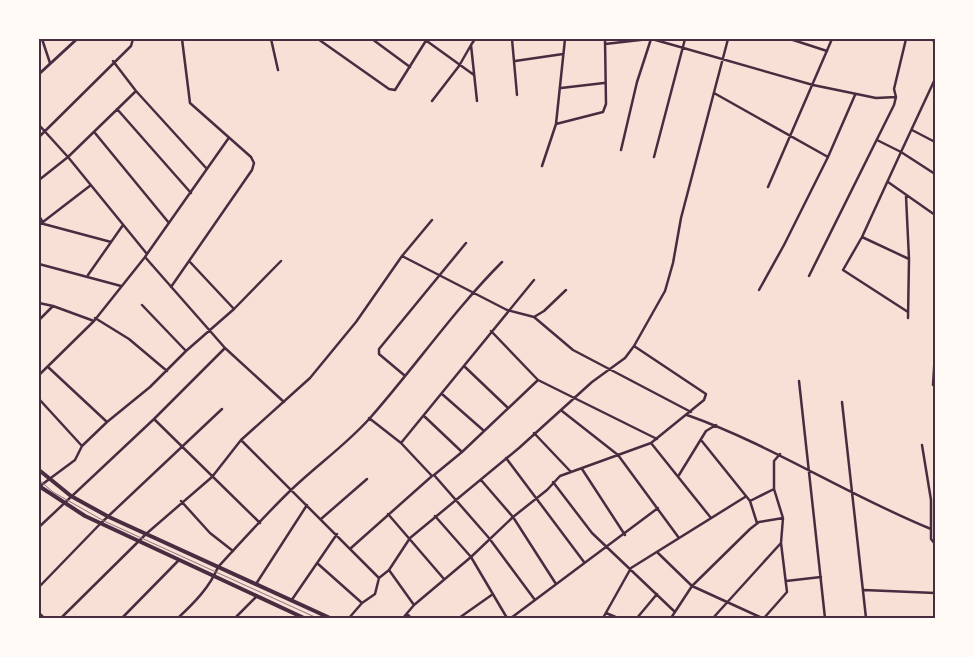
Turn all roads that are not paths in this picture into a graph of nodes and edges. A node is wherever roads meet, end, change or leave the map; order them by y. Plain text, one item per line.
1 (42, 39) edge
2 (77, 39) edge
3 (132, 39) edge
4 (182, 39) edge
5 (271, 39) edge
6 (318, 39) edge
7 (372, 39) edge
8 (426, 39) edge
9 (475, 39) edge
10 (512, 39) edge
11 (565, 39) edge
12 (605, 39) edge
13 (650, 39) edge
14 (685, 39) edge
15 (728, 39) edge
16 (790, 39) edge
17 (832, 39) edge
18 (906, 39) edge
19 (930, 39) edge
20 (935, 41) edge
21 (605, 44) junction
22 (471, 46) junction
23 (684, 47) junction
24 (827, 51) junction
25 (564, 54) junction
26 (723, 59) junction
27 (114, 61) junction
28 (515, 61) junction
29 (50, 63) junction
30 (459, 66) junction
31 (410, 67) junction
32 (278, 70) dead end
33 (39, 74) edge
34 (474, 75) junction
35 (935, 79) edge
36 (604, 83) junction
37 (813, 86) junction
38 (561, 88) junction
39 (136, 91) junction
40 (714, 94) junction
41 (517, 95) dead end
42 (855, 95) junction
43 (896, 97) junction
44 (432, 101) dead end
45 (477, 101) dead end
46 (117, 109) junction
47 (556, 124) junction
48 (39, 125) edge
49 (912, 130) junction
50 (44, 132) junction
51 (95, 133) junction
52 (39, 136) edge
53 (791, 136) junction
54 (228, 139) junction
55 (877, 140) junction
56 (935, 142) edge
57 (621, 150) dead end
58 (901, 152) junction
59 (68, 157) junction
60 (654, 157) dead end
61 (828, 157) junction
62 (542, 166) dead end
63 (207, 169) junction
64 (935, 174) edge
65 (39, 180) edge
66 (888, 182) junction
67 (91, 185) junction
68 (768, 187) dead end
69 (191, 193) junction
70 (906, 196) junction
71 (935, 215) edge
72 (39, 216) edge
73 (432, 220) dead end
74 (40, 223) edge
75 (169, 223) junction
76 (123, 225) junction
77 (862, 237) junction
78 (111, 242) junction
79 (466, 243) dead end
80 (146, 255) junction
81 (402, 256) junction
82 (909, 259) junction
83 (281, 261) dead end
84 (190, 262) junction
85 (502, 262) dead end
86 (39, 264) edge
87 (88, 275) junction
88 (439, 276) junction
89 (809, 276) dead end
90 (534, 280) dead end
91 (122, 286) junction
92 (171, 287) junction
93 (566, 290) dead end
94 (759, 290) dead end
95 (472, 292) junction
96 (39, 303) edge
97 (142, 305) dead end
98 (52, 306) junction
99 (234, 309) junction
100 (507, 310) junction
101 (908, 312) junction
102 (534, 317) junction
103 (908, 318) dead end
104 (95, 319) junction
105 (39, 320) edge
106 (210, 330) junction
107 (491, 331) junction
108 (634, 346) junction
109 (225, 348) junction
110 (186, 351) junction
111 (935, 353) edge
112 (464, 366) junction
113 (48, 367) junction
114 (167, 371) junction
115 (608, 371) junction
116 (404, 375) junction
117 (39, 376) edge
118 (538, 380) junction
119 (799, 380) dead end
120 (933, 385) dead end
121 (442, 394) junction
122 (39, 399) edge
123 (574, 399) junction
124 (284, 402) junction
125 (842, 402) dead end
126 (508, 407) junction
127 (222, 409) dead end
128 (562, 411) junction
129 (691, 412) junction
130 (687, 415) junction
131 (424, 416) junction
132 (369, 418) junction
133 (154, 419) junction
134 (107, 422) junction
135 (716, 425) junction
136 (483, 430) junction
137 (534, 433) junction
138 (657, 439) junction
139 (241, 440) junction
140 (701, 440) junction
141 (401, 443) junction
142 (651, 443) junction
143 (922, 445) dead end
144 (82, 446) junction
145 (183, 448) junction
146 (462, 452) junction
147 (780, 454) junction
148 (618, 455) junction
149 (506, 458) junction
150 (582, 468) junction
151 (39, 470) edge
152 (810, 471) junction
153 (571, 472) junction
154 (212, 476) junction
155 (433, 476) junction
156 (679, 476) junction
157 (48, 479) junction
158 (367, 480) dead end
159 (481, 480) junction
160 (553, 482) junction
161 (39, 486) edge
162 (292, 489) junction
163 (774, 490) junction
164 (850, 491) junction
165 (70, 496) junction
166 (537, 497) junction
167 (745, 497) junction
168 (455, 499) junction
169 (182, 501) junction
170 (750, 501) junction
171 (63, 502) junction
172 (308, 505) junction
173 (658, 508) junction
174 (388, 514) junction
175 (435, 516) junction
176 (109, 517) junction
177 (513, 517) junction
178 (783, 518) junction
179 (321, 519) junction
180 (711, 519) junction
181 (260, 523) junction
182 (757, 523) junction
183 (100, 524) junction
184 (39, 527) edge
185 (931, 529) junction
186 (146, 534) junction
187 (336, 534) junction
188 (625, 534) junction
189 (410, 538) junction
190 (489, 538) junction
191 (679, 538) junction
192 (138, 543) junction
193 (781, 543) junction
194 (935, 544) edge
195 (351, 548) junction
196 (607, 548) junction
197 (233, 551) junction
198 (658, 553) junction
199 (471, 557) junction
200 (178, 561) junction
201 (317, 562) junction
202 (584, 562) junction
203 (218, 567) junction
204 (631, 568) junction
205 (389, 570) junction
206 (821, 577) junction
207 (213, 578) junction
208 (379, 578) junction
209 (444, 579) junction
210 (786, 581) junction
211 (256, 584) junction
212 (556, 584) junction
213 (692, 586) junction
214 (39, 587) edge
215 (864, 590) junction
216 (935, 593) edge
217 (492, 594) junction
218 (657, 594) junction
219 (256, 597) junction
220 (535, 600) junction
221 (291, 601) junction
222 (727, 601) junction
223 (362, 603) junction
224 (414, 605) junction
225 (675, 612) junction
226 (39, 613) edge
227 (606, 613) junction
228 (407, 614) junction
229 (825, 617) edge
230 (44, 618) edge
231 (61, 618) edge
232 (122, 618) edge
233 (178, 618) edge
234 (235, 618) edge
235 (300, 618) edge
236 (330, 618) edge
237 (350, 618) edge
238 (403, 618) edge
239 (411, 618) edge
240 (458, 618) edge
241 (507, 618) edge
242 (511, 618) edge
243 (603, 618) edge
244 (618, 618) edge
245 (637, 618) edge
246 (671, 618) edge
247 (713, 618) edge
248 (763, 618) edge
249 (819, 618) edge
250 (866, 618) edge

1 - 29 street
2 - 29 street
3 - 27 street
4 - 54 street
5 - 32 street
6 - 31 street
7 - 31 street
8 - 30 street
8 - 31 street
9 - 22 street
10 - 28 street
11 - 25 street
12 - 21 street
13 - 21 street
13 - 23 street
13 - 57 street
14 - 23 street
15 - 26 street
16 - 24 street
17 - 24 street
18 - 43 street
19 - 20 street
21 - 36 street
22 - 30 street
22 - 34 street
23 - 26 street
23 - 60 street
24 - 37 street
25 - 28 street
25 - 38 street
26 - 37 street
26 - 40 street
27 - 39 street
27 - 50 street
28 - 41 street
29 - 33 street
30 - 34 street
30 - 44 street
34 - 45 street
35 - 49 street
36 - 38 street
36 - 47 street
37 - 42 street
37 - 53 street
38 - 47 street
39 - 46 street
39 - 63 street
40 - 53 street
40 - 108 street
42 - 43 street
42 - 61 street
43 - 55 street
46 - 51 street
46 - 69 street
47 - 62 street
48 - 50 street
49 - 56 street
49 - 58 street
50 - 52 street
50 - 59 street
51 - 59 street
51 - 75 street
53 - 61 street
53 - 68 street
54 - 63 street
54 - 84 street
55 - 58 street
55 - 89 street
58 - 64 street
58 - 66 street
59 - 65 street
59 - 67 street
61 - 94 street
63 - 69 street
66 - 70 street
66 - 77 street
67 - 74 street
67 - 76 street
69 - 75 street
70 - 71 street
70 - 82 street
72 - 74 street
73 - 81 street
74 - 78 street
75 - 80 street
76 - 78 street
76 - 80 street
77 - 82 street
77 - 101 street
78 - 87 street
79 - 88 street
80 - 91 street
80 - 92 street
81 - 88 street
81 - 124 street
82 - 101 street
83 - 99 street
84 - 92 street
84 - 99 street
85 - 95 street
86 - 87 street
87 - 91 street
88 - 95 street
88 - 116 street
90 - 100 street
91 - 104 street
92 - 106 street
93 - 102 street
95 - 100 street
95 - 116 street
96 - 98 street
97 - 110 street
98 - 104 street
98 - 105 street
99 - 106 street
100 - 102 street
100 - 107 street
101 - 103 street
102 - 115 street
104 - 113 street
104 - 114 street
106 - 109 street
106 - 110 street
107 - 112 street
107 - 118 street
108 - 115 street
108 - 129 street
109 - 124 street
109 - 133 street
110 - 114 street
111 - 120 street
112 - 121 street
112 - 126 street
113 - 117 street
113 - 134 street
114 - 134 street
115 - 123 street
115 - 129 street
116 - 132 street
118 - 123 street
118 - 126 street
119 - 152 street
121 - 131 street
121 - 136 street
122 - 144 street
123 - 128 street
123 - 138 street
124 - 139 street
125 - 164 street
126 - 136 street
127 - 145 street
128 - 137 street
128 - 148 street
129 - 130 street
130 - 135 street
130 - 138 street
131 - 141 street
131 - 146 street
132 - 141 street
132 - 162 street
133 - 145 street
133 - 165 street
134 - 144 street
135 - 140 street
135 - 147 street
136 - 146 street
137 - 149 street
137 - 153 street
138 - 142 street
139 - 154 street
139 - 162 street
140 - 156 street
140 - 167 street
141 - 155 street
142 - 148 street
142 - 156 street
143 - 185 street
144 - 157 street
145 - 154 street
145 - 176 street
146 - 155 street
147 - 152 street
147 - 163 street
148 - 150 street
148 - 173 street
149 - 159 street
149 - 166 street
150 - 153 street
150 - 188 street
151 - 157 main road
152 - 164 street
152 - 206 street
153 - 160 street
154 - 169 street
154 - 181 street
155 - 168 street
155 - 174 street
156 - 180 street
157 - 161 street
157 - 165 main road
158 - 179 street
159 - 168 street
159 - 177 street
160 - 166 street
160 - 196 street
161 - 171 main road
162 - 172 street
162 - 181 street
163 - 170 street
163 - 178 street
164 - 185 street
164 - 215 street
165 - 171 street
165 - 176 main road
166 - 177 street
166 - 202 street
167 - 170 street
167 - 180 street
168 - 175 street
168 - 190 street
169 - 186 street
169 - 197 street
170 - 182 street
171 - 183 main road
171 - 184 street
172 - 179 street
172 - 211 street
173 - 188 street
173 - 191 street
174 - 189 street
174 - 195 street
175 - 189 street
175 - 199 street
176 - 183 street
176 - 186 main road
177 - 190 street
177 - 212 street
178 - 182 street
178 - 193 street
179 - 187 street
180 - 191 street
181 - 197 street
182 - 213 street
183 - 192 main road
183 - 214 street
185 - 194 street
186 - 192 street
186 - 203 main road
187 - 195 street
187 - 201 street
188 - 196 street
189 - 205 street
189 - 209 street
190 - 199 street
190 - 220 street
191 - 198 street
192 - 200 main road
192 - 231 street
193 - 210 street
193 - 222 street
195 - 208 street
196 - 202 street
196 - 204 street
197 - 203 street
198 - 204 street
198 - 213 street
199 - 209 street
199 - 217 street
200 - 207 main road
200 - 232 street
201 - 221 street
201 - 223 street
202 - 212 street
203 - 207 street
203 - 211 main road
204 - 218 street
204 - 227 street
205 - 208 street
205 - 224 street
206 - 210 street
206 - 229 street
207 - 219 main road
207 - 233 street
208 - 223 street
209 - 224 street
210 - 248 street
211 - 221 main road
212 - 220 street
213 - 222 street
213 - 225 street
215 - 216 street
215 - 250 street
217 - 240 street
217 - 241 street
218 - 225 street
218 - 245 street
219 - 234 street
219 - 235 main road
220 - 242 street
221 - 236 main road
222 - 247 street
222 - 248 street
223 - 237 street
224 - 228 street
225 - 246 street
226 - 230 street
227 - 243 street
227 - 244 street
228 - 238 street
228 - 239 street
229 - 249 street

